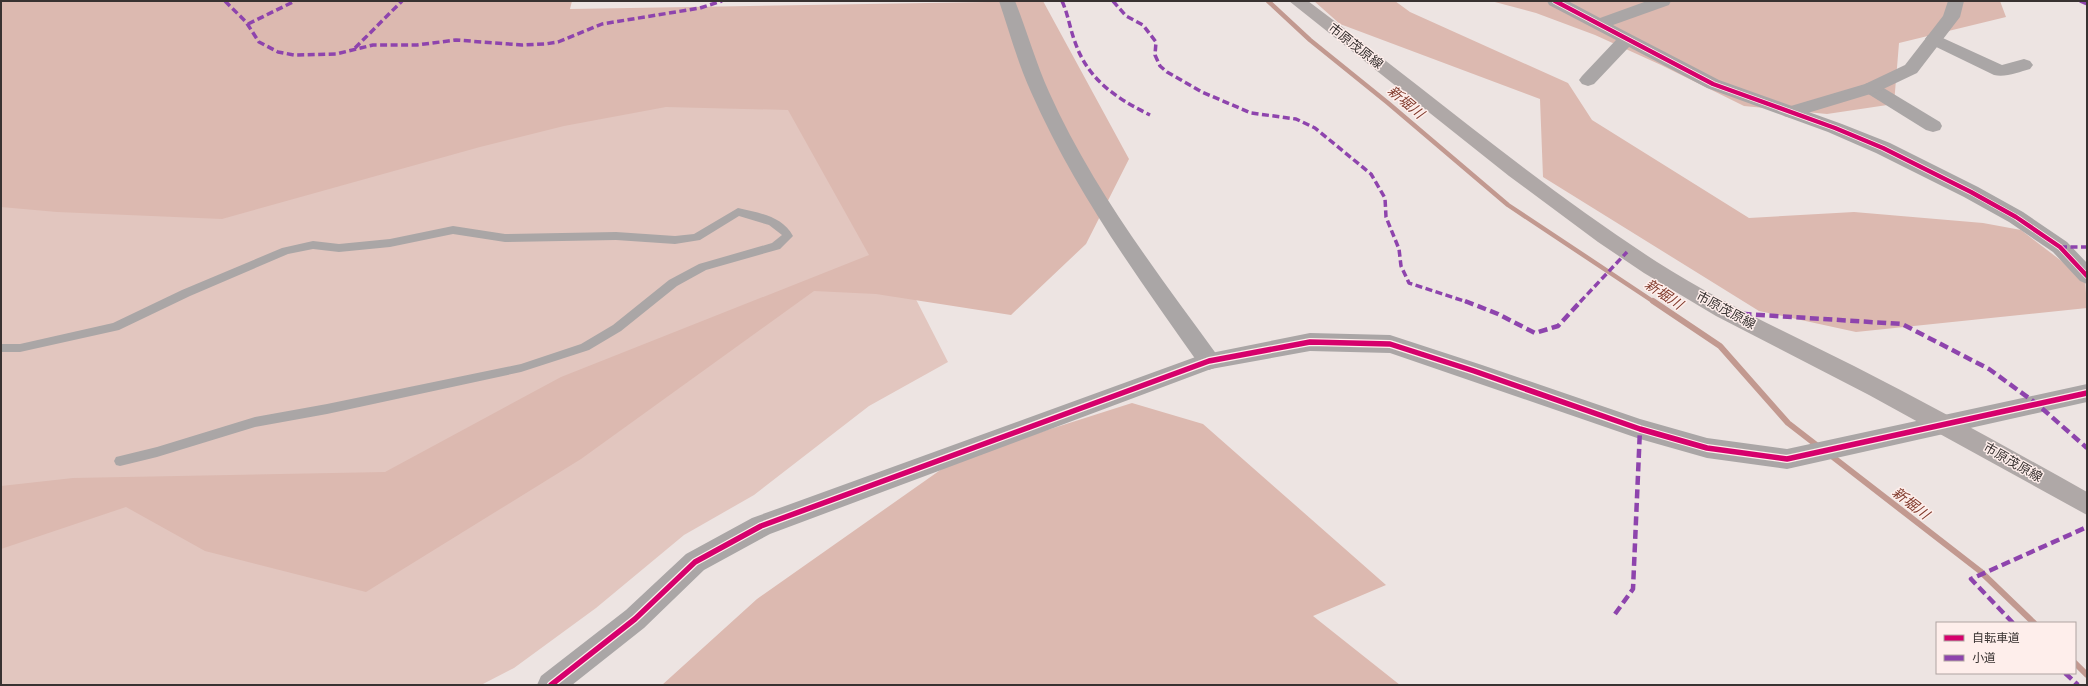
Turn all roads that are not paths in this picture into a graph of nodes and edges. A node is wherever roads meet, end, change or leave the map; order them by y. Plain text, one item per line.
1 (1007, 1) edge
2 (1297, 1) edge
3 (1555, 1) edge
4 (1663, 1) edge
5 (1956, 1) edge
6 (1598, 24) junction
7 (1627, 39) junction
8 (1934, 39) junction
9 (2024, 64) dead end
10 (1588, 80) dead end
11 (1871, 88) junction
12 (1791, 112) junction
13 (1933, 126) dead end
14 (2087, 276) edge
15 (1, 348) edge
16 (1209, 361) junction
17 (2087, 393) edge
18 (1947, 425) junction
19 (120, 461) dead end
20 (2087, 504) edge
21 (551, 685) edge

1 - 16 street
2 - 18 main road, 市原茂原線
3 - 6 street
4 - 6 street
5 - 8 street
6 - 7 street
7 - 10 street
7 - 12 street
8 - 9 street
8 - 11 street
11 - 12 street
11 - 13 street
12 - 14 street
15 - 19 lane
16 - 18 street
16 - 21 street
17 - 18 street
18 - 20 main road, 市原茂原線

